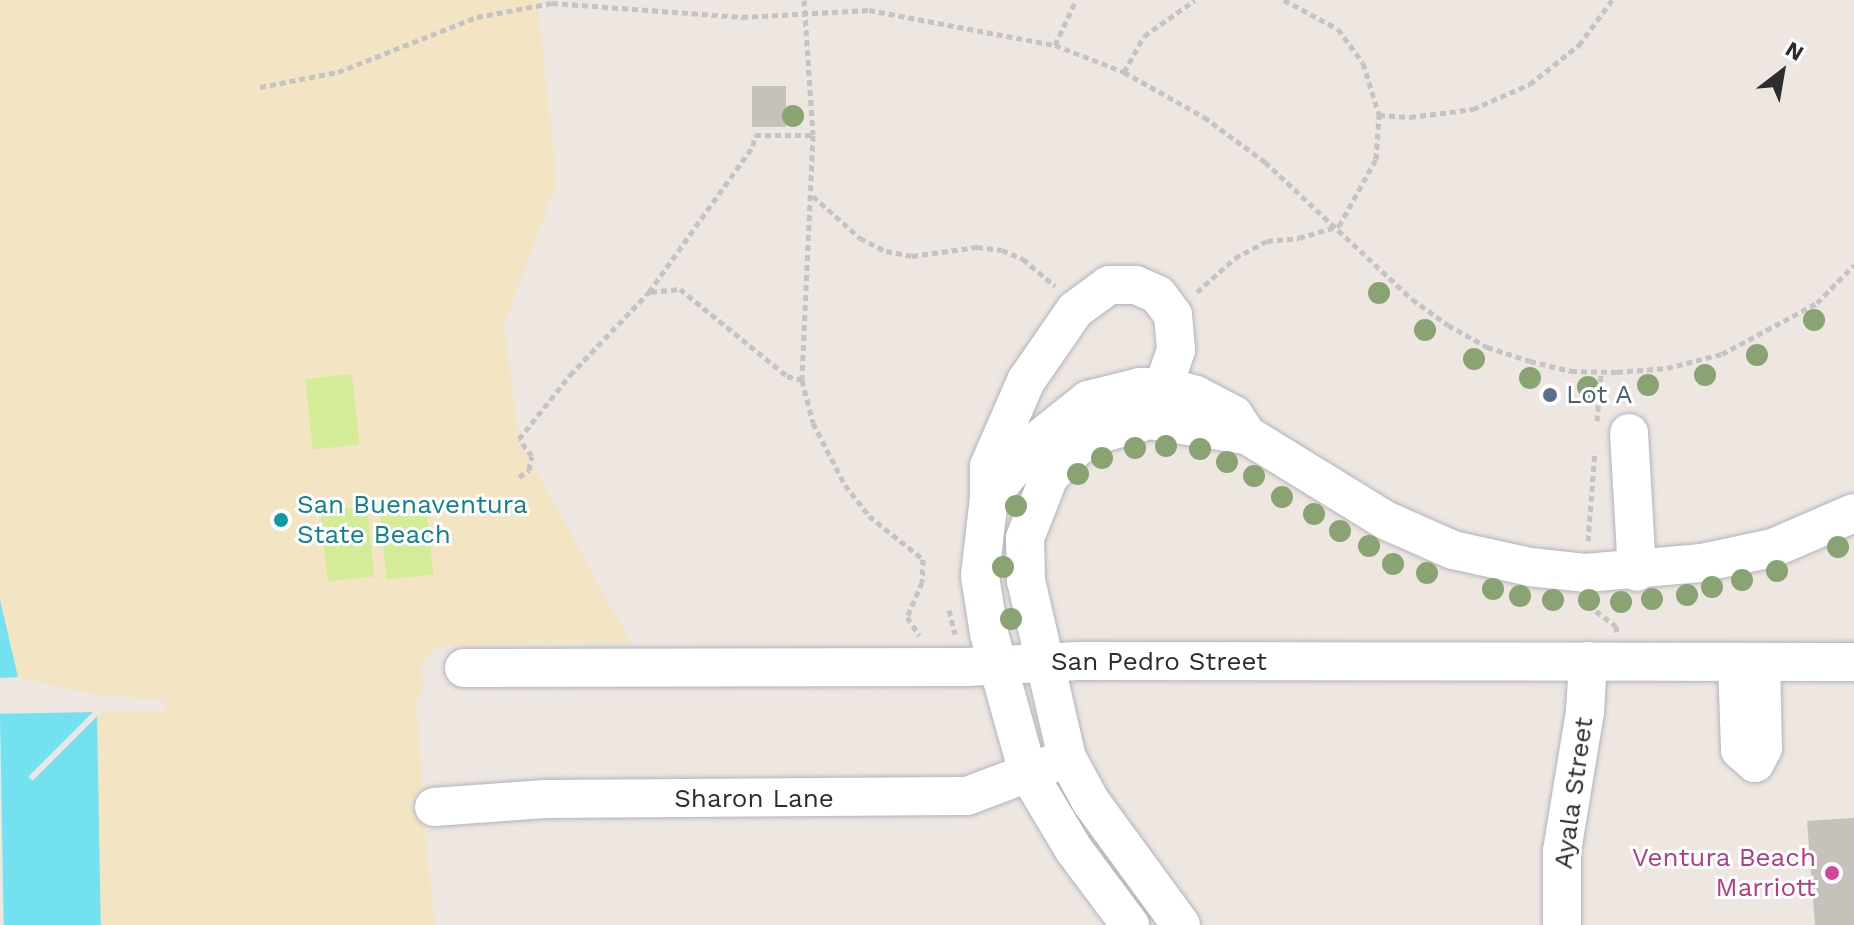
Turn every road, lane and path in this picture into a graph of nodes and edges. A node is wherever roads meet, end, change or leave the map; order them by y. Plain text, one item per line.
1 (804, 0) edge
2 (1076, 0) edge
3 (1195, 0) edge
4 (1284, 0) edge
5 (1612, 0) edge
6 (806, 10) junction
7 (1055, 45) junction
8 (1124, 72) junction
9 (260, 87) dead end
10 (1379, 115) junction
11 (813, 135) junction
12 (812, 195) junction
13 (1339, 226) junction
14 (1854, 265) edge
15 (1182, 283) dead end
16 (1060, 291) dead end
17 (649, 292) junction
18 (1601, 372) junction
19 (802, 380) junction
20 (1167, 387) junction
21 (1150, 420) junction
22 (1613, 433) joint
23 (1247, 435) junction
24 (1595, 448) dead end
25 (519, 477) dead end
26 (989, 497) junction
27 (1854, 513) edge
28 (1637, 572) junction
29 (1585, 573) junction
30 (949, 601) dead end
31 (939, 633) dead end
32 (927, 637) dead end
33 (1603, 651) junction
34 (1045, 661) junction
35 (1749, 662) junction
36 (1854, 662) edge
37 (998, 665) junction
38 (464, 668) dead end
39 (1752, 749) dead end
40 (1067, 758) junction
41 (1028, 773) junction
42 (434, 807) dead end
43 (1130, 925) edge
44 (1181, 925) edge
45 (1562, 925) edge

1 - 6 path
2 - 7 path
3 - 8 path
4 - 10 path
5 - 10 path
6 - 7 path
6 - 9 path
6 - 11 path
7 - 8 path
8 - 13 path
10 - 13 path
11 - 12 path
11 - 17 path
12 - 16 path
12 - 19 path
13 - 15 path
13 - 18 path
14 - 18 path
17 - 19 path
17 - 25 path
18 - 22 path
19 - 32 path
20 - 21 street
20 - 23 street
20 - 26 street
20 - 26 street
21 - 23 street
21 - 34 street
22 - 28 street
23 - 29 street
24 - 29 path
26 - 37 street
27 - 28 street
28 - 29 street
29 - 33 path
30 - 31 path
33 - 34 street, San Pedro Street
33 - 35 street, San Pedro Street
33 - 45 street, Ayala Street
34 - 37 street, San Pedro Street
34 - 40 street
35 - 36 street, San Pedro Street
35 - 39 street
37 - 38 street, San Pedro Street
37 - 41 street
40 - 41 street, Sharon Lane
40 - 44 street
41 - 42 street, Sharon Lane
41 - 43 street

